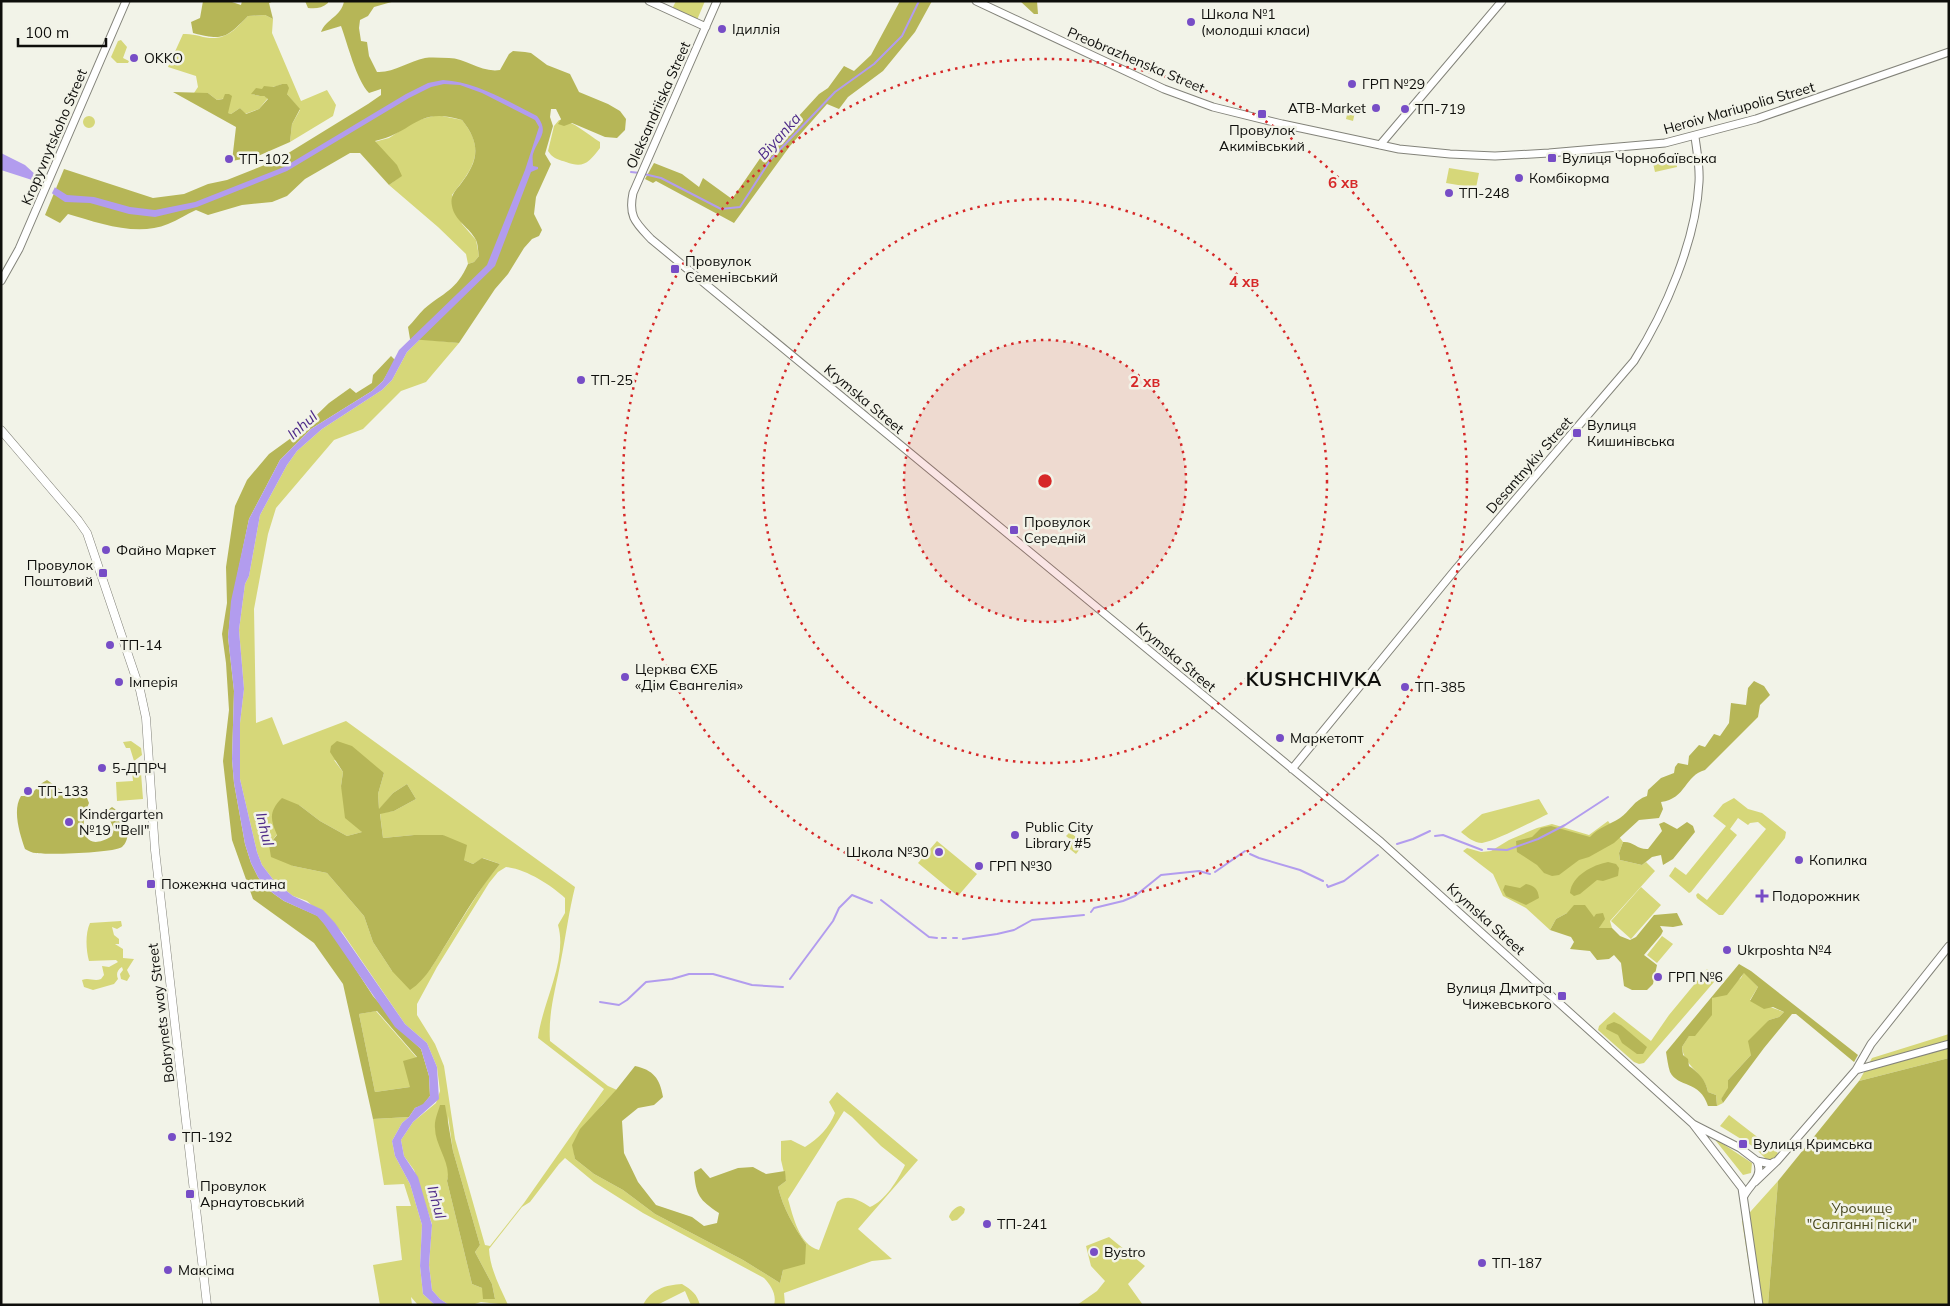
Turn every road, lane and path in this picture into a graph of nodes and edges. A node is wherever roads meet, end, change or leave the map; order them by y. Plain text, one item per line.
1 (126, 1) edge
2 (649, 1) edge
3 (717, 1) edge
4 (976, 1) edge
5 (1502, 1) edge
6 (706, 27) junction
7 (1949, 52) edge
8 (1695, 137) junction
9 (1380, 145) junction
10 (634, 220) joint
11 (1, 280) edge
12 (1, 430) edge
13 (1292, 769) junction
14 (1949, 946) edge
15 (1949, 1044) edge
16 (1856, 1070) junction
17 (1693, 1124) junction
18 (1710, 1131) junction
19 (1707, 1144) junction
20 (1757, 1161) junction
21 (1776, 1161) junction
22 (1737, 1182) junction
23 (1755, 1182) junction
24 (1744, 1196) junction
25 (207, 1305) edge
26 (1759, 1305) edge

1 - 11 street, Kropyvnytskoho Street
2 - 6 street
3 - 6 street, Oleksandriiska Street
4 - 9 street, Preobrazhenska Street
5 - 9 street
6 - 10 street, Oleksandriiska Street
7 - 8 street, Heroiv Mariupolia Street
8 - 9 street, Heroiv Mariupolia Street
8 - 13 street, Desantnykiv Street
10 - 13 street, Krymska Street
12 - 25 main road, Bobrynets way Street
13 - 17 street, Krymska Street
14 - 16 street
15 - 16 street
16 - 21 street
17 - 18 street, Krymska Street
17 - 19 street, Krymska Street
18 - 19 street
18 - 20 street, Krymska Street
19 - 22 street, Krymska Street
20 - 21 street
20 - 23 street
21 - 23 street
22 - 23 street
22 - 24 street, Krymska Street
23 - 24 street
24 - 26 street, Krymska Street

